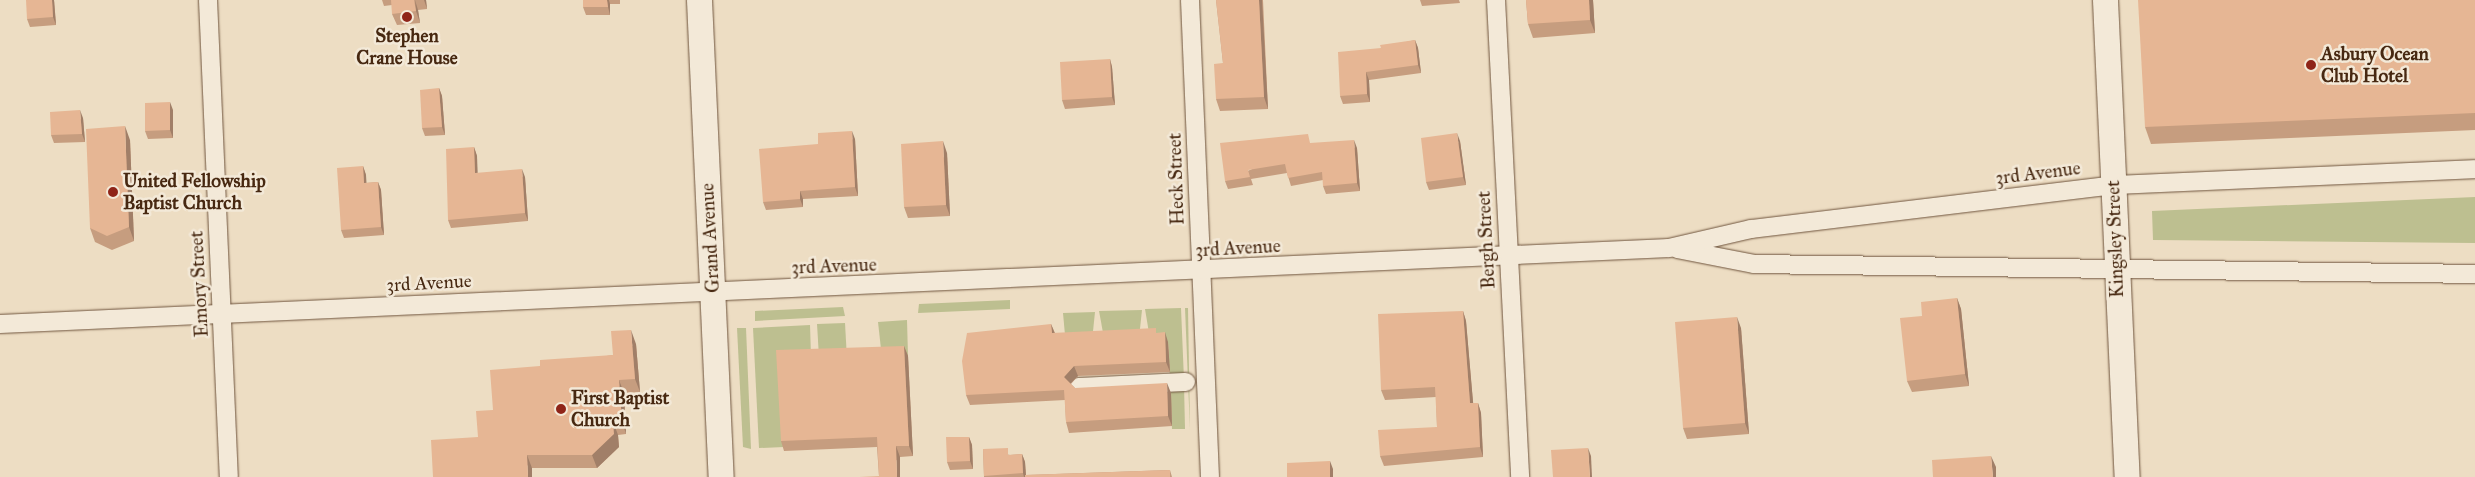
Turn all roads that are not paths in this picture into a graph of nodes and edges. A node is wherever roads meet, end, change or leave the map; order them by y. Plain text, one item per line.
1 (208, 0) edge
2 (699, 0) edge
3 (1190, 0) edge
4 (1496, 0) edge
5 (2105, 0) edge
6 (2475, 169) edge
7 (2113, 185) junction
8 (1669, 248) junction
9 (1507, 257) junction
10 (2116, 270) junction
11 (1201, 271) junction
12 (2475, 274) edge
13 (712, 292) junction
14 (222, 314) junction
15 (0, 324) edge
16 (1186, 382) dead end
17 (1078, 387) edge
18 (229, 477) edge
19 (720, 477) edge
20 (1210, 477) edge
21 (1520, 477) edge
22 (2127, 477) edge

1 - 14 street, Emory Street
2 - 13 street, Grand Avenue
3 - 11 street, Heck Street
4 - 9 street, Bergh Street
5 - 7 street, Kingsley Street
6 - 7 street, 3rd Avenue
7 - 8 street, 3rd Avenue
7 - 10 street, Kingsley Street
8 - 9 street, 3rd Avenue
8 - 10 street, 3rd Avenue
9 - 11 street, 3rd Avenue
9 - 21 street, Bergh Street
10 - 12 street, 3rd Avenue
10 - 22 street, Kingsley Street
11 - 13 street, 3rd Avenue
11 - 20 street, Heck Street
13 - 14 street, 3rd Avenue
13 - 19 street, Grand Avenue
14 - 15 street, 3rd Avenue
14 - 18 street, Emory Street
16 - 17 street

